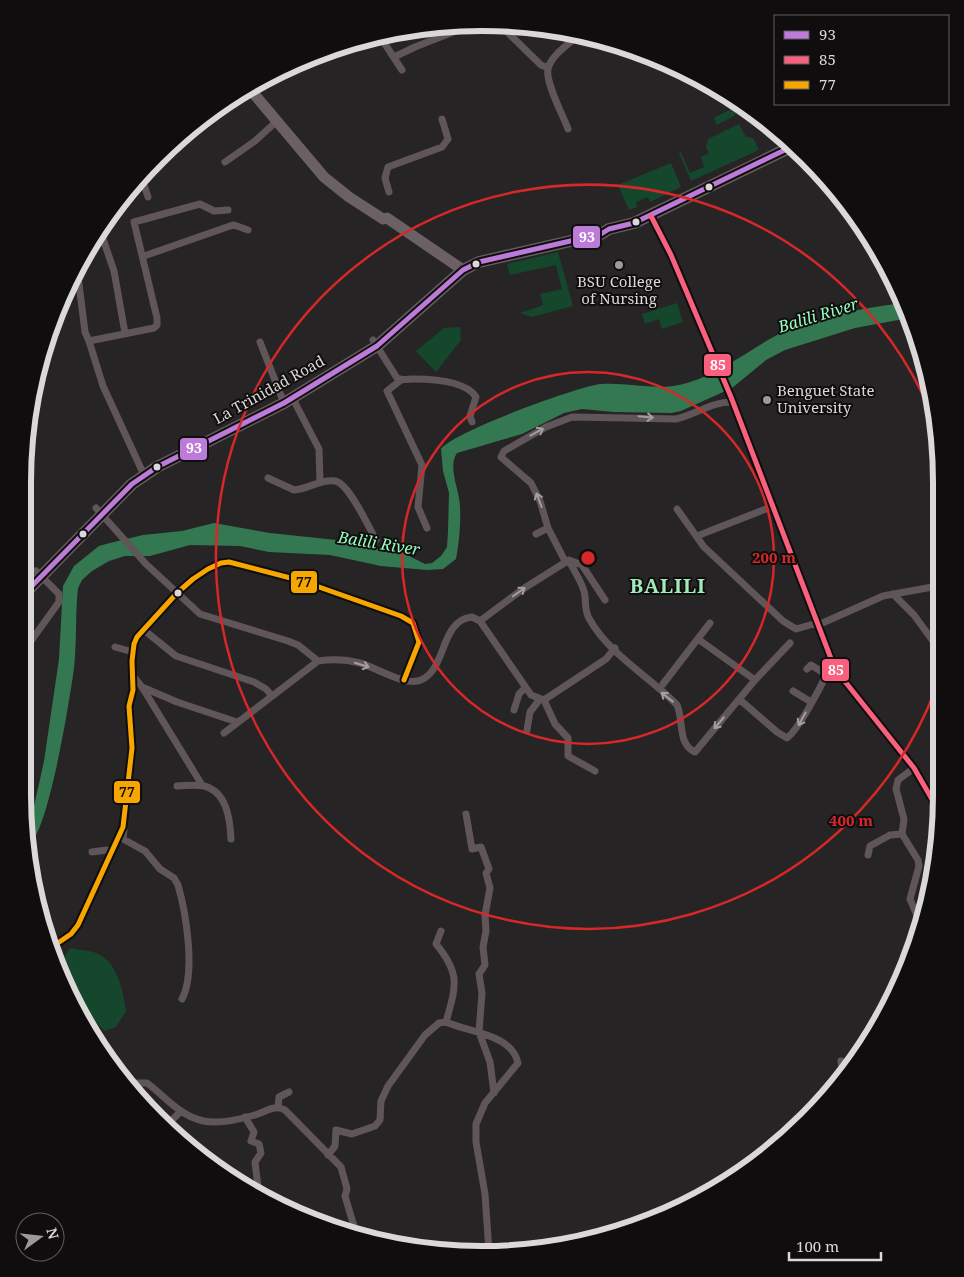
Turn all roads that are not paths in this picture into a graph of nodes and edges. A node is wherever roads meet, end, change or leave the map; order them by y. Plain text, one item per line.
1 (453, 32) edge
2 (507, 32) edge
3 (573, 41) edge
4 (384, 42) edge
5 (394, 58) junction
6 (548, 68) junction
7 (402, 70) dead end
8 (254, 94) edge
9 (442, 119) dead end
10 (278, 120) junction
11 (568, 128) dead end
12 (786, 149) edge
13 (224, 162) dead end
14 (144, 184) edge
15 (388, 192) dead end
16 (148, 198) dead end
17 (228, 210) dead end
18 (651, 216) junction
19 (248, 230) dead end
20 (103, 239) edge
21 (144, 256) junction
22 (459, 270) junction
23 (79, 282) edge
24 (125, 333) junction
25 (89, 341) junction
26 (260, 342) dead end
27 (374, 343) junction
28 (401, 380) junction
29 (286, 399) junction
30 (732, 400) junction
31 (472, 422) dead end
32 (143, 472) junction
33 (268, 478) dead end
34 (320, 482) junction
35 (771, 507) junction
36 (677, 509) dead end
37 (99, 511) junction
38 (428, 528) dead end
39 (548, 528) junction
40 (536, 534) dead end
41 (697, 536) junction
42 (376, 540) dead end
43 (567, 561) junction
44 (38, 574) junction
45 (31, 579) edge
46 (31, 583) edge
47 (933, 587) edge
48 (177, 593) junction
49 (893, 594) junction
50 (605, 600) dead end
51 (480, 621) junction
52 (710, 623) dead end
53 (817, 624) junction
54 (144, 630) junction
55 (698, 639) junction
56 (31, 641) edge
57 (933, 641) edge
58 (790, 643) dead end
59 (115, 647) dead end
60 (615, 648) junction
61 (133, 652) junction
62 (318, 661) junction
63 (832, 661) junction
64 (806, 669) dead end
65 (827, 675) junction
66 (133, 676) junction
67 (404, 680) junction
68 (755, 680) junction
69 (663, 684) dead end
70 (142, 687) junction
71 (524, 688) junction
72 (793, 691) dead end
73 (271, 695) junction
74 (739, 699) junction
75 (542, 700) junction
76 (811, 702) junction
77 (514, 710) dead end
78 (237, 722) junction
79 (527, 730) dead end
80 (224, 733) dead end
81 (914, 768) junction
82 (594, 771) dead end
83 (202, 785) junction
84 (177, 786) dead end
85 (933, 801) dead end
86 (466, 814) dead end
87 (123, 827) junction
88 (902, 834) junction
89 (231, 838) dead end
90 (92, 852) dead end
91 (112, 852) junction
92 (868, 855) dead end
93 (916, 916) edge
94 (441, 931) dead end
95 (57, 944) edge
96 (182, 999) dead end
97 (446, 1022) junction
98 (479, 1032) junction
99 (841, 1061) dead end
100 (841, 1067) edge
101 (136, 1083) edge
102 (289, 1092) dead end
103 (494, 1094) junction
104 (278, 1107) junction
105 (181, 1111) junction
106 (245, 1117) junction
107 (171, 1121) edge
108 (328, 1155) junction
109 (258, 1185) edge
110 (354, 1227) edge
111 (489, 1246) edge

1 - 5 street
2 - 6 street
3 - 6 street
4 - 5 street
5 - 7 street
6 - 11 street
8 - 10 main road
9 - 15 street
10 - 13 street
10 - 22 main road
12 - 18 highway, La Trinidad Road
14 - 16 street
17 - 21 street
18 - 22 highway, La Trinidad Road
18 - 30 street
19 - 21 street
20 - 24 street
21 - 24 street
22 - 27 highway, La Trinidad Road
23 - 25 street
24 - 25 street
25 - 32 street
26 - 29 street
27 - 28 street
27 - 29 highway, La Trinidad Road
28 - 31 street
28 - 38 street
29 - 32 highway, La Trinidad Road
29 - 34 street
30 - 35 street
39 -> 30 street
32 - 37 highway, La Trinidad Road
33 - 34 street
34 - 42 street
35 - 41 street
35 - 53 street
36 - 41 street
37 - 44 highway, La Trinidad Road
37 - 48 street
39 - 40 street
39 - 43 street
41 - 53 street
43 - 50 street
51 -> 43 street
43 - 60 street
44 - 45 highway, La Trinidad Road
44 - 46 highway, La Trinidad Road
44 - 56 street
47 - 49 street
48 - 54 street
48 - 62 street
48 - 67 street
49 - 53 street
49 - 57 street
51 - 67 street
51 - 71 street
52 - 55 street
53 - 63 street
54 - 61 street
54 - 73 street
55 - 68 street
55 - 69 street
58 - 68 street
59 - 61 street
74 -> 60 street
60 - 75 street
61 - 66 street
62 -> 67 street
62 - 73 street
63 - 65 street
63 - 81 street
64 - 65 street
65 - 76 street
66 - 70 street
66 - 87 street
68 - 74 street
70 - 78 street
70 - 83 street
71 - 75 street
71 - 77 street
72 - 76 street
73 - 78 street
76 -> 74 street
75 - 79 street
75 - 82 street
78 - 80 street
81 - 85 street
81 - 88 street
83 - 84 street
83 - 89 street
86 - 98 street
87 - 91 street
87 - 96 street
88 - 92 street
88 - 93 street
90 - 91 street
91 - 95 street
94 - 97 street
97 - 98 street
97 - 108 street
98 - 103 street
98 - 103 street
99 - 100 street
101 - 105 street
102 - 104 street
103 - 111 street
104 - 106 street
104 - 108 street
105 - 106 street
105 - 107 street
106 - 109 street
108 - 110 street

